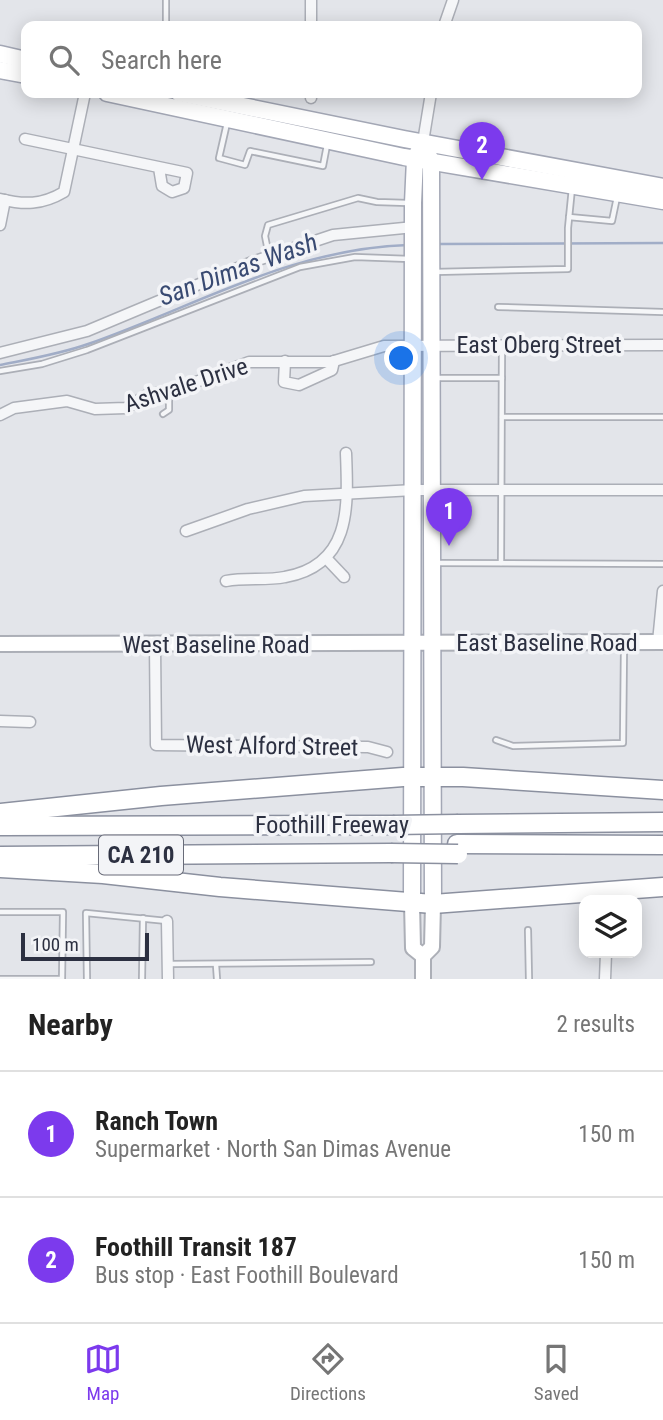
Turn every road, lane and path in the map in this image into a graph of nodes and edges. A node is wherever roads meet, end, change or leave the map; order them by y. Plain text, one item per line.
1 (166, 0) edge
2 (311, 0) edge
3 (453, 0) edge
4 (166, 21) edge
5 (311, 21) edge
6 (446, 21) edge
7 (0, 54) edge
8 (21, 59) edge
9 (0, 70) edge
10 (21, 74) edge
11 (84, 98) edge
12 (130, 98) edge
13 (204, 98) edge
14 (430, 98) edge
15 (229, 119) junction
16 (25, 139) dead end
17 (328, 141) junction
18 (423, 142) junction
19 (73, 150) junction
20 (423, 160) junction
21 (159, 169) dead end
22 (573, 186) junction
23 (663, 187) edge
24 (617, 194) junction
25 (3, 200) edge
26 (663, 201) edge
27 (413, 203) junction
28 (569, 217) junction
29 (0, 225) edge
30 (419, 243) junction
31 (269, 256) junction
32 (430, 272) junction
33 (498, 307) dead end
34 (663, 312) edge
35 (422, 345) junction
36 (502, 345) junction
37 (663, 345) edge
38 (0, 353) edge
39 (285, 361) junction
40 (334, 361) junction
41 (0, 371) edge
42 (502, 378) junction
43 (430, 379) junction
44 (168, 391) junction
45 (163, 414) dead end
46 (0, 415) edge
47 (502, 417) junction
48 (663, 417) edge
49 (346, 453) dead end
50 (414, 489) junction
51 (502, 489) junction
52 (430, 490) junction
53 (663, 490) edge
54 (348, 492) junction
55 (186, 531) dead end
56 (326, 558) junction
57 (430, 563) junction
58 (501, 563) junction
59 (663, 564) edge
60 (344, 577) dead end
61 (226, 581) dead end
62 (663, 591) edge
63 (661, 642) edge
64 (624, 643) junction
65 (0, 644) edge
66 (413, 644) junction
67 (432, 644) junction
68 (155, 646) junction
69 (0, 721) edge
70 (30, 722) dead end
71 (496, 740) dead end
72 (387, 752) dead end
73 (411, 777) junction
74 (433, 778) junction
75 (663, 790) edge
76 (0, 813) edge
77 (663, 822) edge
78 (337, 825) junction
79 (0, 826) edge
80 (0, 837) edge
81 (0, 844) edge
82 (663, 845) edge
83 (391, 849) junction
84 (458, 849) junction
85 (663, 855) edge
86 (0, 856) edge
87 (0, 868) edge
88 (663, 887) edge
89 (412, 903) junction
90 (433, 904) junction
91 (0, 912) edge
92 (143, 918) junction
93 (167, 921) joint
94 (528, 930) dead end
95 (423, 956) junction
96 (606, 958) edge
97 (371, 962) dead end
98 (168, 964) junction
99 (216, 965) junction
100 (0, 979) edge
101 (9, 979) edge
102 (62, 979) edge
103 (87, 979) edge
104 (142, 979) edge
105 (168, 979) edge
106 (217, 979) edge
107 (423, 979) edge
108 (529, 979) edge
109 (605, 979) edge

1 - 4 lane
2 - 5 street
3 - 6 street
7 - 8 main road
9 - 10 main road
11 - 19 street
12 - 15 main road
13 - 18 main road
14 - 18 street
15 - 17 main road
15 - 17 lane
16 - 19 street
17 - 20 main road
18 - 20 main road
18 - 23 main road
19 - 21 street
19 - 25 street
20 - 22 main road
20 - 27 main road
20 - 30 main road
22 - 24 main road
22 - 28 lane
24 - 26 main road
24 - 28 lane
25 - 29 street
27 - 30 main road
27 - 31 lane
28 - 32 lane
30 - 31 street
30 - 32 main road
30 - 35 main road
30 - 41 lane
31 - 38 street
32 - 35 main road
33 - 34 lane
35 - 36 street, East Oberg Street
35 - 40 street, Ashvale Drive
35 - 43 main road
35 - 50 main road
36 - 37 street, East Oberg Street
36 - 42 lane
39 - 40 street, Ashvale Drive
39 - 40 street
39 - 44 street, Ashvale Drive
42 - 43 lane
42 - 47 lane
43 - 52 main road
44 - 45 lane
44 - 46 street, Ashvale Drive
47 - 48 lane
47 - 51 lane
49 - 54 street
50 - 52 street
50 - 54 street
50 - 66 main road
51 - 52 street
51 - 53 street
51 - 58 lane
52 - 57 main road
54 - 55 street
54 - 56 street
56 - 60 street
56 - 61 street
57 - 58 lane
57 - 67 main road
58 - 59 lane
62 - 63 street
63 - 64 main road, East Baseline Road
64 - 67 main road, East Baseline Road
64 - 71 lane
65 - 68 main road, West Baseline Road
66 - 67 main road, West Baseline Road
66 - 68 main road, West Baseline Road
66 - 73 main road
67 - 74 main road
68 - 72 street, West Alford Street
69 - 70 street
73 - 74 highway
73 - 76 highway
73 - 89 main road
74 - 75 highway
74 - 90 main road
77 - 78 highway, Foothill Freeway / CA 210, bridge
78 - 79 highway, Foothill Freeway / CA 210
78 - 80 highway
81 - 83 highway
82 - 84 highway
83 - 84 highway, Foothill Freeway / CA 210, bridge
83 - 86 highway, Foothill Freeway / CA 210
84 - 85 highway, Foothill Freeway / CA 210
87 - 89 highway
88 - 90 highway
89 - 90 highway
89 - 95 main road
90 - 95 main road
91 - 102 lane
92 - 93 lane
92 - 103 lane
92 - 104 lane
93 - 98 street
94 - 108 lane
95 - 107 main road
96 - 109 street
97 - 99 lane
98 - 99 lane
98 - 105 street
99 - 106 lane
100 - 101 lane
101 - 102 lane

